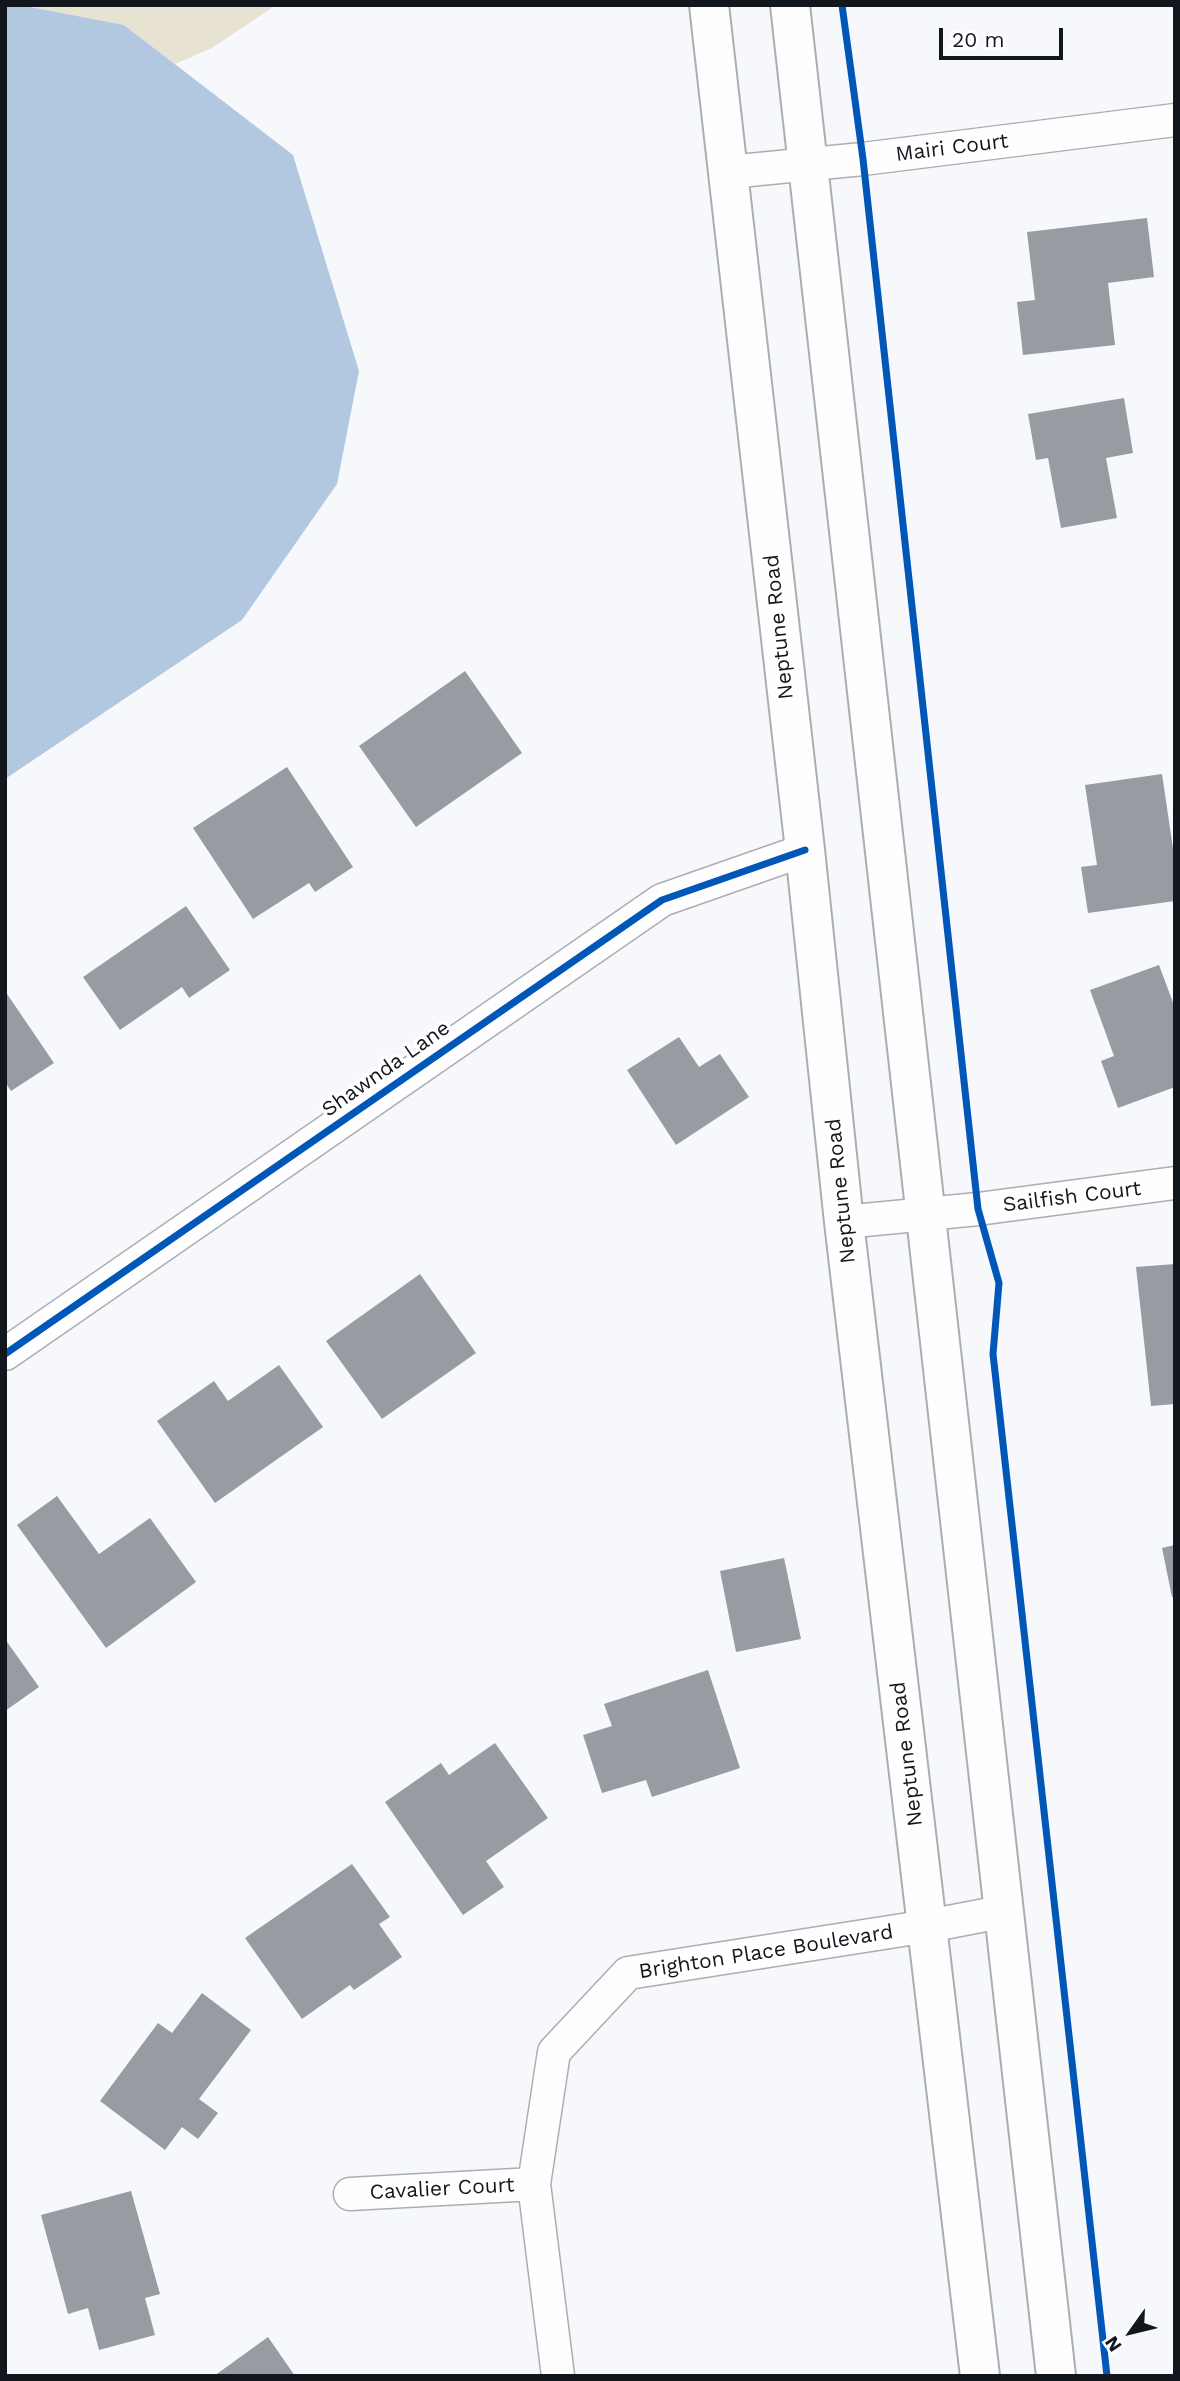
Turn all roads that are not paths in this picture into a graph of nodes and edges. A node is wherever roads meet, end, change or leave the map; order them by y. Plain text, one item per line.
1 (709, 5) edge
2 (790, 5) edge
3 (1175, 120) edge
4 (809, 164) junction
5 (728, 172) junction
6 (805, 850) junction
7 (1175, 1183) edge
8 (925, 1213) junction
9 (844, 1222) junction
10 (5, 1354) edge
11 (1001, 1912) junction
12 (928, 1926) junction
13 (534, 2185) junction
14 (350, 2194) dead end
15 (558, 2376) edge
16 (981, 2376) edge
17 (1056, 2376) edge

1 - 5 main road, Neptune Road
2 - 4 main road
3 - 4 street, Mairi Court
4 - 5 street, Mairi Court
4 - 8 main road
5 - 6 main road, Neptune Road
6 - 9 main road, Neptune Road
6 - 10 street, Shawnda Lane
7 - 8 street, Sailfish Court
8 - 9 street, Sailfish Court
8 - 11 main road
9 - 12 main road, Neptune Road
11 - 12 street, Brighton Place Boulevard
11 - 17 main road
12 - 13 street, Brighton Place Boulevard
12 - 16 main road, Neptune Road
13 - 14 street, Cavalier Court
13 - 15 street, Brighton Place Boulevard

